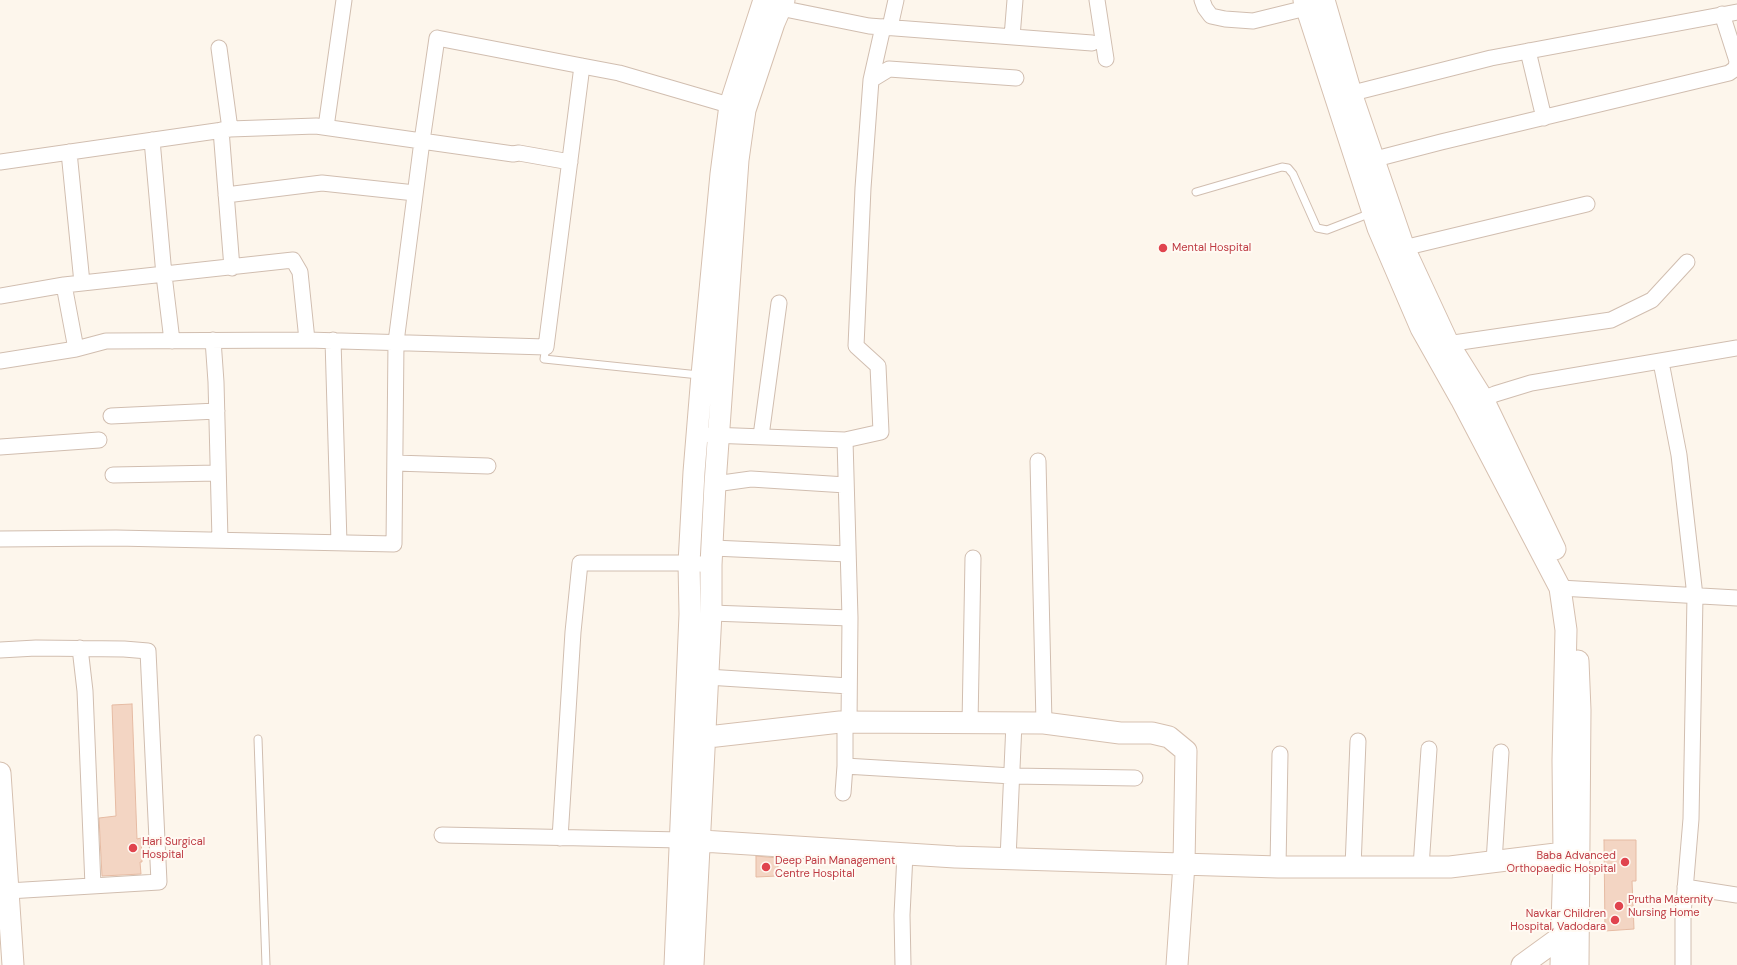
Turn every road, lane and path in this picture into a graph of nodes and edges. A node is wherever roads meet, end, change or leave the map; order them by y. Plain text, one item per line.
1 (344, 0) edge
2 (896, 0) edge
3 (1015, 0) edge
4 (1098, 0) edge
5 (1202, 0) edge
6 (776, 3) edge
7 (1311, 3) edge
8 (1730, 13) edge
9 (886, 27) junction
10 (1012, 37) junction
11 (1092, 44) dead end
12 (219, 48) dead end
13 (1528, 51) junction
14 (1106, 59) dead end
15 (582, 66) junction
16 (1016, 78) dead end
17 (871, 80) junction
18 (1343, 95) junction
19 (738, 108) junction
20 (1544, 118) junction
21 (326, 128) junction
22 (226, 130) junction
23 (152, 140) junction
24 (422, 141) junction
25 (69, 152) junction
26 (0, 162) edge
27 (570, 162) junction
28 (1365, 162) junction
29 (1196, 192) dead end
30 (415, 193) junction
31 (226, 195) junction
32 (1587, 204) dead end
33 (1373, 213) junction
34 (1396, 250) junction
35 (1687, 262) dead end
36 (232, 268) junction
37 (164, 275) junction
38 (82, 283) junction
39 (64, 285) junction
40 (0, 296) edge
41 (779, 303) dead end
42 (213, 340) junction
43 (307, 340) junction
44 (333, 340) junction
45 (172, 341) junction
46 (396, 342) junction
47 (1440, 345) junction
48 (546, 347) junction
49 (1737, 348) edge
50 (76, 349) junction
51 (0, 361) edge
52 (1661, 362) junction
53 (702, 375) junction
54 (1474, 403) junction
55 (217, 411) junction
56 (111, 416) dead end
57 (697, 435) junction
58 (719, 435) junction
59 (761, 436) junction
60 (99, 440) dead end
61 (844, 440) junction
62 (0, 447) edge
63 (1038, 461) dead end
64 (395, 463) junction
65 (488, 466) dead end
66 (218, 472) junction
67 (113, 475) dead end
68 (715, 484) junction
69 (846, 485) junction
70 (0, 538) edge
71 (220, 540) junction
72 (339, 543) junction
73 (848, 554) junction
74 (712, 556) junction
75 (973, 558) dead end
76 (689, 563) junction
77 (1567, 588) junction
78 (1695, 596) junction
79 (1737, 598) edge
80 (711, 613) junction
81 (850, 618) junction
82 (80, 648) junction
83 (0, 650) edge
84 (707, 677) junction
85 (850, 686) junction
86 (847, 722) junction
87 (1044, 723) junction
88 (970, 724) junction
89 (1014, 724) junction
90 (258, 739) dead end
91 (695, 739) junction
92 (1358, 741) dead end
93 (1429, 749) dead end
94 (1501, 752) dead end
95 (1280, 754) dead end
96 (845, 766) junction
97 (0, 773) edge
98 (1012, 776) junction
99 (1135, 778) dead end
100 (843, 793) dead end
101 (2, 819) edge
102 (442, 835) dead end
103 (560, 838) junction
104 (690, 840) junction
105 (1564, 853) junction
106 (905, 854) junction
107 (1008, 859) junction
108 (1494, 862) junction
109 (1184, 864) junction
110 (1278, 867) junction
111 (1353, 867) junction
112 (1421, 867) junction
113 (93, 886) junction
114 (1685, 887) junction
115 (8, 891) junction
116 (1737, 895) edge
117 (1562, 936) junction
118 (12, 965) edge
119 (266, 965) edge
120 (675, 965) edge
121 (693, 965) edge
122 (903, 965) edge
123 (1177, 965) edge
124 (1522, 965) edge
125 (1561, 965) edge
126 (1578, 965) edge
127 (1683, 965) edge

1 - 21 street
2 - 9 street
3 - 10 street
4 - 14 street
5 - 7 street
6 - 9 street
6 - 19 street
7 - 18 street
8 - 13 street
8 - 20 street
9 - 10 street
9 - 17 street
10 - 11 street
12 - 22 street
13 - 18 street
13 - 20 street
15 - 19 street
15 - 24 street
15 - 27 street
16 - 17 street
17 - 61 street
18 - 28 street
19 - 53 street
19 - 58 street
20 - 28 street
21 - 22 street
21 - 24 street
22 - 23 street
22 - 31 street
23 - 25 street
23 - 37 street
24 - 27 street
24 - 30 street
25 - 26 street
25 - 38 street
27 - 48 street
28 - 33 street
28 - 34 street
29 - 33 lane
30 - 31 street
30 - 46 street
31 - 36 street
32 - 34 street
33 - 34 street
34 - 47 street
35 - 47 street
36 - 37 street
36 - 43 street
37 - 38 street
37 - 45 street
38 - 39 street
39 - 40 street
39 - 50 street
41 - 59 street
42 - 43 street
42 - 45 street
42 - 55 street
43 - 44 street
44 - 46 street
44 - 72 street
45 - 50 street
46 - 48 street
46 - 64 street
47 - 54 street
48 - 53 lane
49 - 52 street
50 - 51 street
52 - 54 street
52 - 78 street
53 - 57 street
54 - 77 street
55 - 56 street
55 - 66 street
57 - 58 street
57 - 76 street
58 - 59 street
58 - 68 street
59 - 61 street
60 - 62 street
61 - 69 street
63 - 87 street
64 - 65 street
64 - 72 street
66 - 67 street
66 - 71 street
68 - 69 street
68 - 74 street
69 - 73 street
70 - 71 street
71 - 72 street
73 - 74 street
73 - 81 street
74 - 76 street
74 - 80 street
75 - 88 street
76 - 91 street
76 - 103 street
77 - 78 street
77 - 105 street
77 - 126 street
78 - 79 street
78 - 114 street
80 - 81 street
80 - 84 street
81 - 85 street
82 - 83 street
82 - 113 street
82 - 113 street
84 - 85 street
84 - 91 street
85 - 86 street
86 - 88 street
86 - 91 street
86 - 96 street
87 - 89 street
87 - 109 street
88 - 89 street
89 - 98 street
90 - 119 lane
91 - 104 street
92 - 111 street
93 - 112 street
94 - 108 street
95 - 110 street
96 - 98 street
96 - 100 street
97 - 101 street
98 - 99 street
98 - 107 street
101 - 115 street
102 - 103 street
103 - 104 street
104 - 106 street
104 - 120 street
104 - 121 street
105 - 108 street
105 - 117 street
106 - 107 street
106 - 122 street
107 - 109 street
108 - 112 street
109 - 110 street
109 - 123 street
110 - 111 street
111 - 112 street
113 - 115 street
114 - 116 street
114 - 127 street
115 - 118 street
117 - 124 street
117 - 125 street

